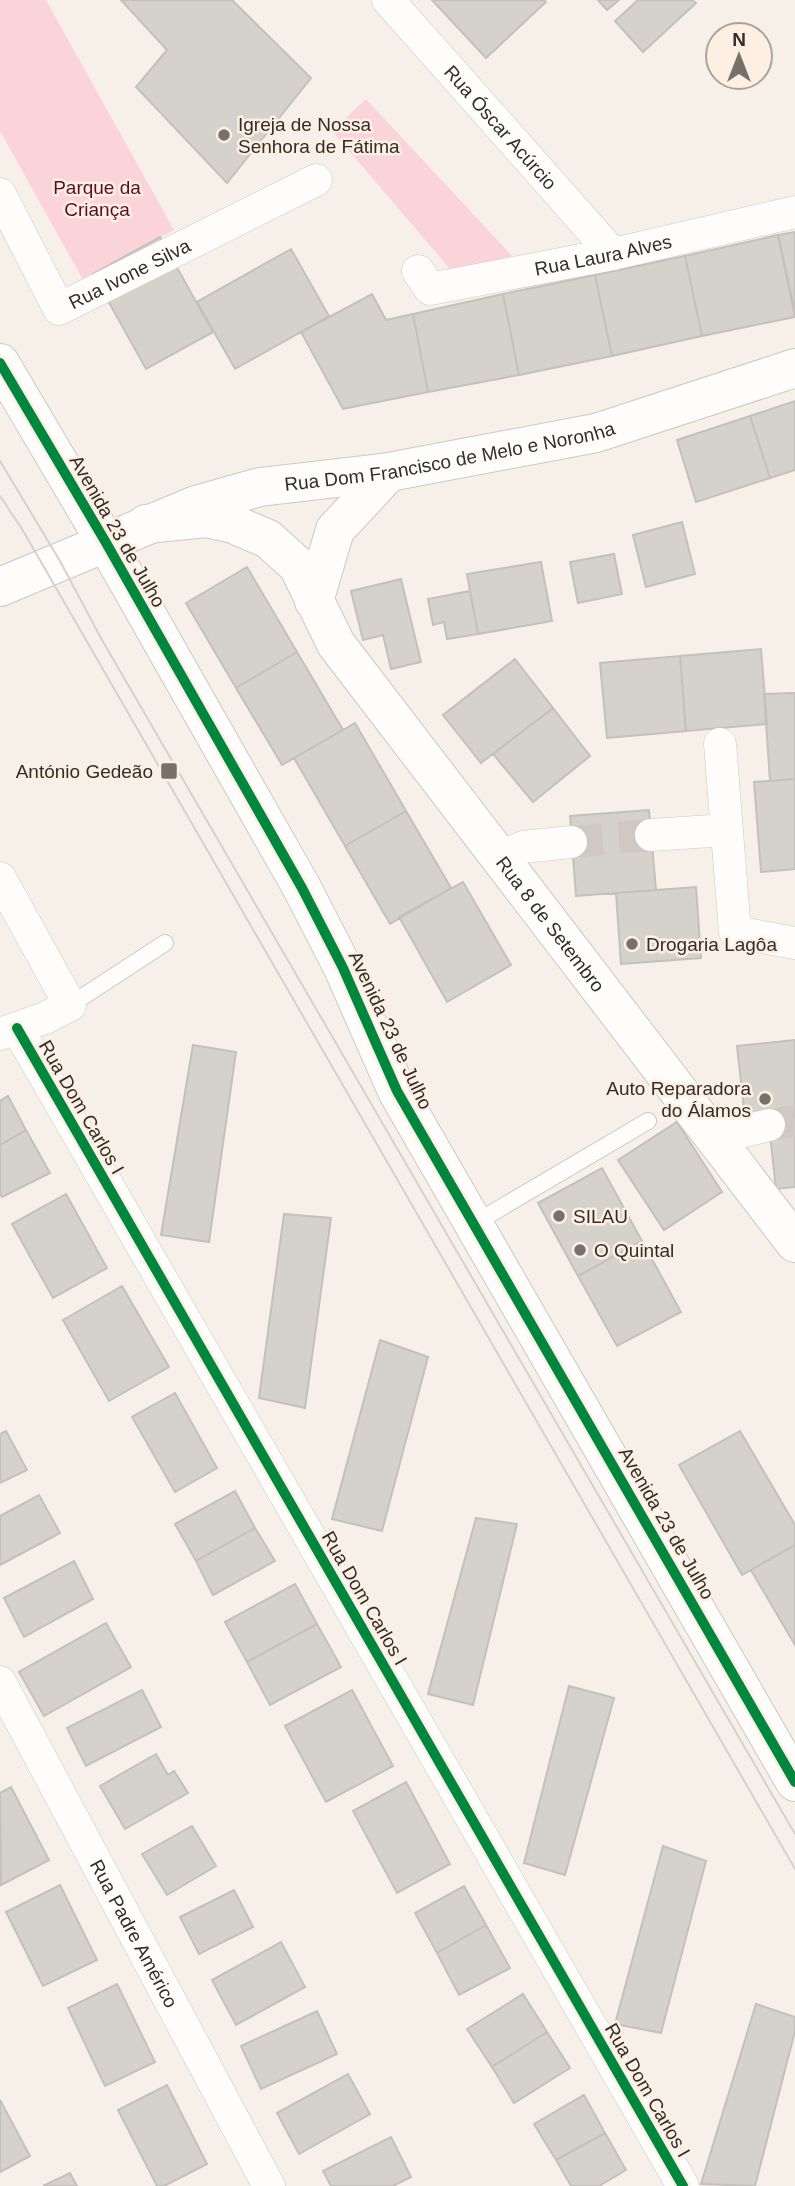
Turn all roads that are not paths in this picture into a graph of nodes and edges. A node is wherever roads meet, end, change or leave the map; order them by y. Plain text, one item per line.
1 (388, 0) edge
2 (316, 180) dead end
3 (0, 194) edge
4 (795, 212) edge
5 (613, 254) junction
6 (418, 271) dead end
7 (0, 363) edge
8 (795, 368) edge
9 (389, 472) junction
10 (146, 524) junction
11 (105, 541) junction
12 (0, 587) edge
13 (314, 601) junction
14 (720, 744) dead end
15 (726, 830) junction
16 (651, 835) tunnel mouth
17 (572, 842) tunnel mouth
18 (499, 858) junction
19 (0, 878) edge
20 (165, 943) dead end
21 (795, 943) edge
22 (70, 1004) junction
23 (8, 1031) edge
24 (648, 1121) dead end
25 (769, 1125) tunnel mouth
26 (715, 1139) junction
27 (475, 1223) junction
28 (795, 1243) edge
29 (0, 1682) edge
30 (795, 1782) edge
31 (269, 2186) edge
32 (683, 2186) edge

1 - 5 street, Rua Óscar Acúrcio
2 - 3 street, Rua Ivone Silva
4 - 5 street, Rua Laura Alves
5 - 6 street, Rua Laura Alves
7 - 11 street, Avenida 23 de Julho
8 - 9 street, Rua Dom Francisco de Melo e Noronha
9 - 10 street, Rua Dom Francisco de Melo e Noronha
9 - 13 street
10 - 11 street, Rua Dom Francisco de Melo e Noronha
10 - 13 street, Rua 8 de Setembro
11 - 12 street, Rua Dom Francisco de Melo e Noronha
11 - 27 street, Avenida 23 de Julho
13 - 18 street, Rua 8 de Setembro
14 - 15 street
15 - 16 street
15 - 21 street
17 - 18 street
18 - 26 street, Rua 8 de Setembro
19 - 22 street
20 - 22 lane
22 - 23 street
23 - 32 street, Rua Dom Carlos I
24 - 27 lane
25 - 26 street
26 - 28 street, Rua 8 de Setembro
27 - 30 street, Avenida 23 de Julho
29 - 31 street, Rua Padre Américo

